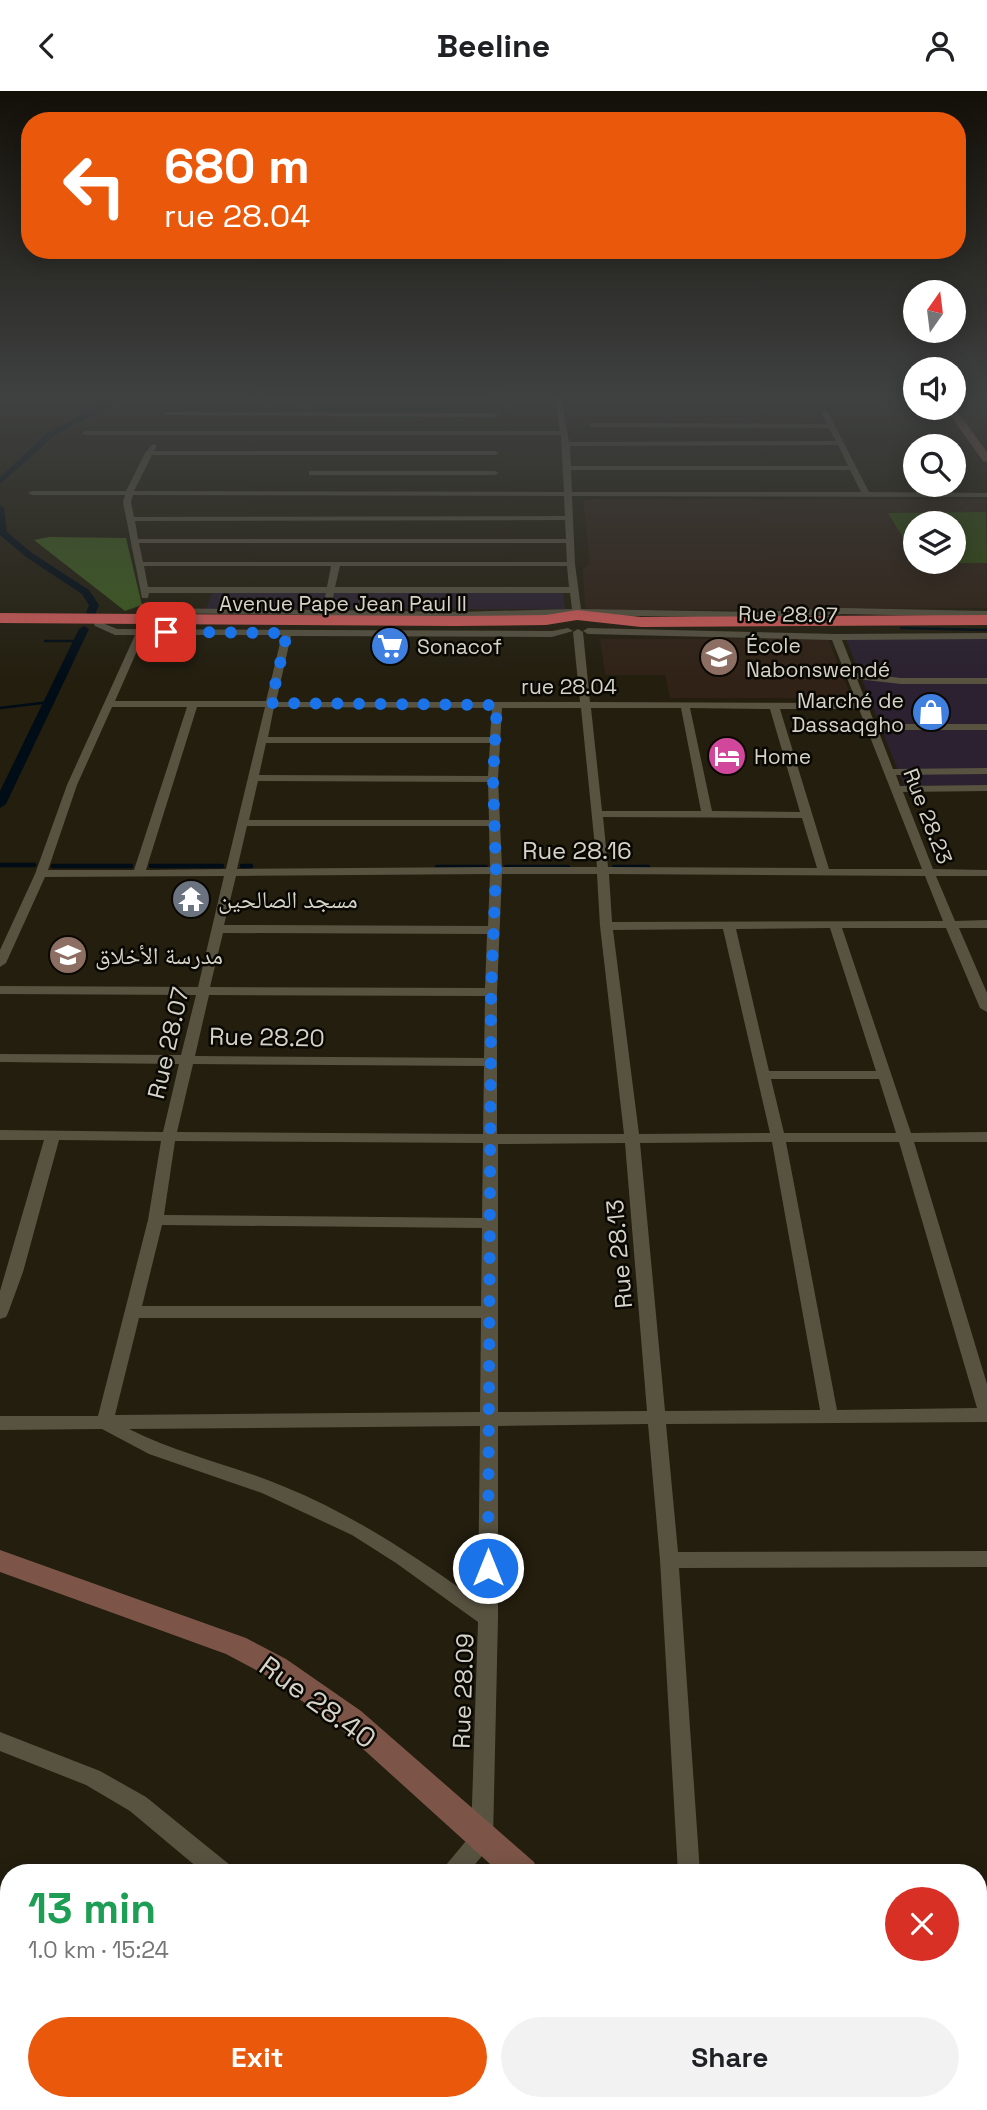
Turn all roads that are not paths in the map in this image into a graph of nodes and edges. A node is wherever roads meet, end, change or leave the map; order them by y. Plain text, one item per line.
1 (129, 490) edge
2 (307, 490) edge
3 (496, 490) edge
4 (569, 490) edge
5 (864, 490) edge
6 (32, 493) dead end
7 (128, 493) junction
8 (569, 494) junction
9 (305, 495) junction
10 (496, 495) junction
11 (866, 495) junction
12 (987, 495) edge
13 (345, 518) junction
14 (569, 518) junction
15 (130, 519) junction
16 (134, 541) junction
17 (380, 541) junction
18 (570, 541) junction
19 (294, 552) junction
20 (138, 563) junction
21 (336, 564) junction
22 (376, 564) junction
23 (571, 564) junction
24 (144, 590) junction
25 (330, 590) junction
26 (574, 590) junction
27 (987, 614) edge
28 (325, 617) junction
29 (0, 618) edge
30 (146, 620) junction
31 (987, 620) edge
32 (0, 624) edge
33 (98, 624) junction
34 (578, 624) junction
35 (987, 627) edge
36 (287, 633) junction
37 (987, 636) edge
38 (836, 637) junction
39 (852, 676) junction
40 (987, 681) edge
41 (271, 703) junction
42 (107, 704) junction
43 (192, 704) junction
44 (497, 705) junction
45 (586, 705) junction
46 (685, 706) junction
47 (774, 706) junction
48 (864, 706) junction
49 (872, 727) junction
50 (987, 727) edge
51 (262, 740) junction
52 (495, 740) junction
53 (987, 771) edge
54 (890, 772) junction
55 (252, 778) junction
56 (493, 779) junction
57 (987, 788) edge
58 (897, 789) junction
59 (596, 814) junction
60 (707, 815) junction
61 (807, 815) junction
62 (243, 823) junction
63 (494, 823) junction
64 (231, 870) junction
65 (496, 870) junction
66 (603, 871) junction
67 (139, 872) junction
68 (824, 872) junction
69 (929, 873) junction
70 (987, 873) edge
71 (41, 874) junction
72 (951, 924) junction
73 (987, 924) edge
74 (606, 926) junction
75 (835, 926) junction
76 (729, 927) junction
77 (219, 929) junction
78 (493, 930) junction
79 (0, 963) edge
80 (0, 990) edge
81 (203, 991) junction
82 (491, 992) junction
83 (985, 1000) edge
84 (0, 1058) edge
85 (188, 1059) junction
86 (491, 1062) junction
87 (763, 1075) junction
88 (885, 1075) junction
89 (0, 1135) edge
90 (53, 1135) junction
91 (169, 1136) junction
92 (778, 1137) junction
93 (905, 1137) junction
94 (987, 1137) edge
95 (632, 1138) junction
96 (492, 1139) junction
97 (156, 1220) junction
98 (490, 1223) junction
99 (132, 1312) junction
100 (489, 1312) junction
101 (0, 1313) edge
102 (987, 1414) edge
103 (656, 1417) junction
104 (830, 1417) junction
105 (489, 1419) junction
106 (105, 1422) junction
107 (0, 1423) edge
108 (987, 1559) edge
109 (668, 1560) junction
110 (0, 1561) edge
111 (488, 1618) junction
112 (0, 1741) edge
113 (482, 1839) junction
114 (211, 1864) edge
115 (461, 1864) edge
116 (512, 1864) edge
117 (688, 1864) edge

1 - 7 street
2 - 9 street
3 - 10 street
4 - 8 street, Rue 28.13
5 - 11 street
6 - 7 street
7 - 9 street
7 - 15 street
8 - 10 street
8 - 11 street
8 - 14 street, Rue 28.13
9 - 13 street
10 - 13 street
11 - 12 street
13 - 14 street
13 - 15 street
13 - 17 street
13 - 19 street
14 - 18 street, Rue 28.13
15 - 16 street
16 - 19 street
16 - 20 street
17 - 18 street
17 - 22 street
18 - 23 street, Rue 28.13
19 - 20 street
19 - 21 street
20 - 24 street
21 - 22 street
21 - 25 street
22 - 23 street
23 - 26 street, Rue 28.13
24 - 25 street
24 - 30 street
25 - 26 street
25 - 28 street
26 - 34 street, Rue 28.13
27 - 34 street
28 - 30 highway, Avenue Pape Jean Paul II
28 - 34 highway, Avenue Pape Jean Paul II
29 - 30 highway, Avenue Pape Jean Paul II
30 - 33 street, Rue 28.07
30 - 36 street, Rue 28.07
30 - 42 street
31 - 34 highway, Avenue Pape Jean Paul II
32 - 33 highway, Avenue Pape Jean Paul II
33 - 34 highway, Avenue Pape Jean Paul II
34 - 35 highway, Avenue Pape Jean Paul II
34 - 36 street, Rue 28.07
34 - 38 street, Rue 28.07
34 - 45 street, Rue 28.13
36 - 41 street, Rue 28.07
37 - 38 street, Rue 28.07
38 - 39 street, Rue 28.23
39 - 40 street
39 - 48 street, Rue 28.23
41 - 43 street, rue 28.04
41 - 44 street, rue 28.04
41 - 51 street, Rue 28.07
42 - 43 street, rue 28.04
42 - 71 street
43 - 67 street
44 - 45 street, rue 28.04
44 - 52 street, Rue 28.09
45 - 46 street, rue 28.04
45 - 59 street, Rue 28.13
46 - 47 street, rue 28.04
46 - 60 street
47 - 48 street, rue 28.04
47 - 61 street
48 - 49 street, Rue 28.23
49 - 50 street
49 - 54 street, Rue 28.23
51 - 52 street
51 - 55 street, Rue 28.07
52 - 56 street, Rue 28.09
53 - 54 street
54 - 58 street, Rue 28.23
55 - 56 street
55 - 62 street, Rue 28.07
56 - 63 street, Rue 28.09
57 - 58 street
58 - 69 street, Rue 28.23
59 - 60 street
59 - 66 street, Rue 28.13
60 - 61 street
61 - 68 street
62 - 63 street
62 - 64 street, Rue 28.07
63 - 65 street, Rue 28.09
64 - 65 street, Rue 28.16
64 - 67 street, Rue 28.16
64 - 77 street, Rue 28.07
65 - 66 street, Rue 28.16
65 - 78 street, Rue 28.09
66 - 68 street, Rue 28.16
66 - 74 street, Rue 28.13
67 - 71 street, Rue 28.16
68 - 69 street, Rue 28.16
69 - 70 street, Rue 28.16
69 - 72 street, Rue 28.23
71 - 79 street
72 - 73 street
72 - 75 street
72 - 83 street, Rue 28.23
74 - 76 street
74 - 95 street, Rue 28.13
75 - 76 street
75 - 88 street
76 - 87 street
77 - 78 street
77 - 81 street, Rue 28.07
78 - 82 street, Rue 28.09
80 - 81 street
81 - 82 street
81 - 85 street, Rue 28.07
82 - 86 street, Rue 28.09
84 - 85 street, Rue 28.20
85 - 86 street, Rue 28.20
85 - 91 street, Rue 28.07
86 - 96 street, Rue 28.09
87 - 88 street
87 - 92 street
88 - 93 street
89 - 90 street
90 - 91 street
90 - 101 street
91 - 96 street
91 - 97 street, Rue 28.07
92 - 93 street
92 - 95 street
92 - 104 street
93 - 94 street
93 - 102 street
95 - 96 street
95 - 103 street, Rue 28.13
96 - 98 street, Rue 28.09
97 - 98 street
97 - 99 street, Rue 28.07
98 - 100 street, Rue 28.09
99 - 100 street
99 - 106 street, Rue 28.07
100 - 105 street, Rue 28.09
102 - 104 street
103 - 104 street
103 - 105 street
103 - 109 street, Rue 28.13
105 - 106 street
105 - 111 street, Rue 28.09
106 - 107 street
106 - 111 street
108 - 109 street
109 - 117 street, Rue 28.13
110 - 113 street, Rue 28.40
111 - 113 street, Rue 28.09
112 - 114 street
113 - 115 street
113 - 116 street, Rue 28.40

